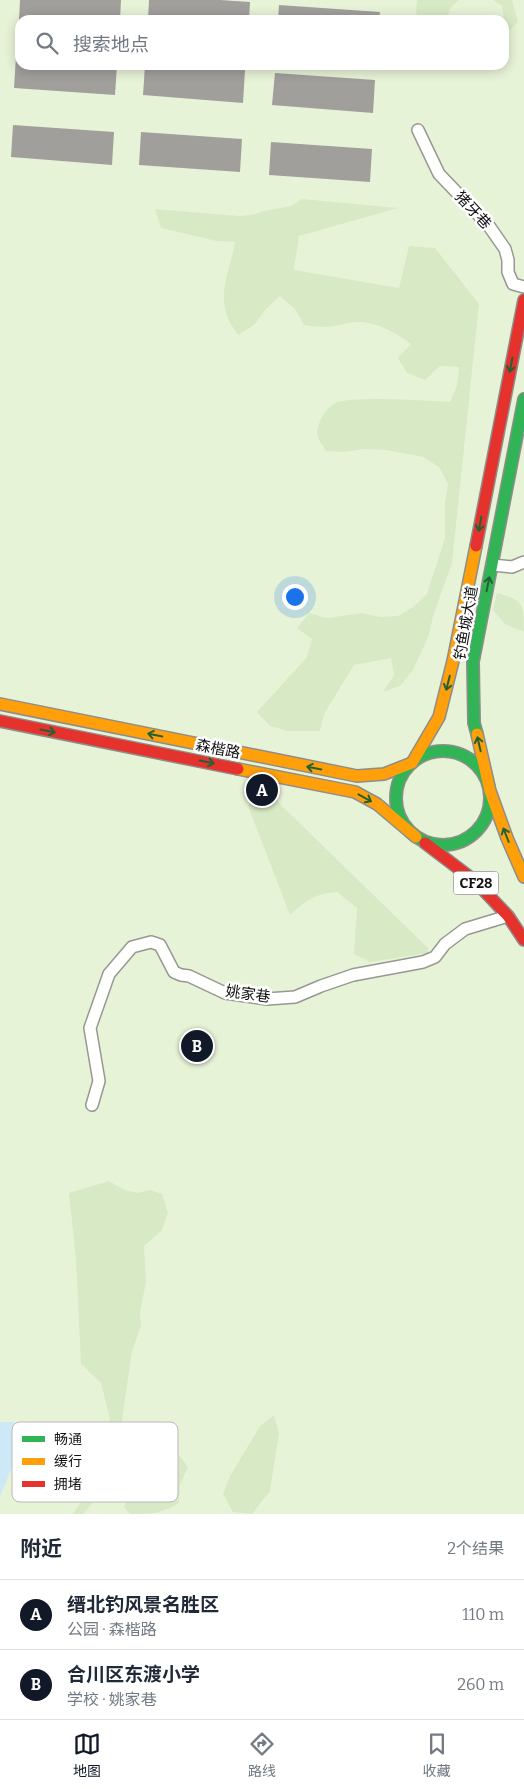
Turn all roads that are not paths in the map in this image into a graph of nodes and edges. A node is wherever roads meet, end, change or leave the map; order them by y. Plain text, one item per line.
1 (418, 130) dead end
2 (524, 287) edge
3 (524, 300) edge
4 (524, 400) edge
5 (524, 562) edge
6 (492, 565) junction
7 (0, 704) edge
8 (0, 721) edge
9 (412, 762) junction
10 (490, 792) junction
11 (416, 837) junction
12 (520, 858) edge
13 (524, 877) edge
14 (508, 916) junction
15 (524, 940) edge
16 (92, 1104) dead end

1 - 2 street, 猪牙巷
3 -> 9 main road, 钓鱼城大道
4 - 6 main road, 钓鱼城大道
5 - 6 street
10 -> 6 main road, 钓鱼城大道
9 -> 7 main road, 森楷路
8 -> 11 main road, 森楷路
9 - 10 main road
9 - 11 main road
10 - 11 main road
12 -> 10 main road, 钓鱼城大道 / CF28
11 - 14 main road, CF28
12 - 13 main road, 钓鱼城大道 / CF28
14 - 15 main road, CF28
14 - 16 street, 姚家巷

